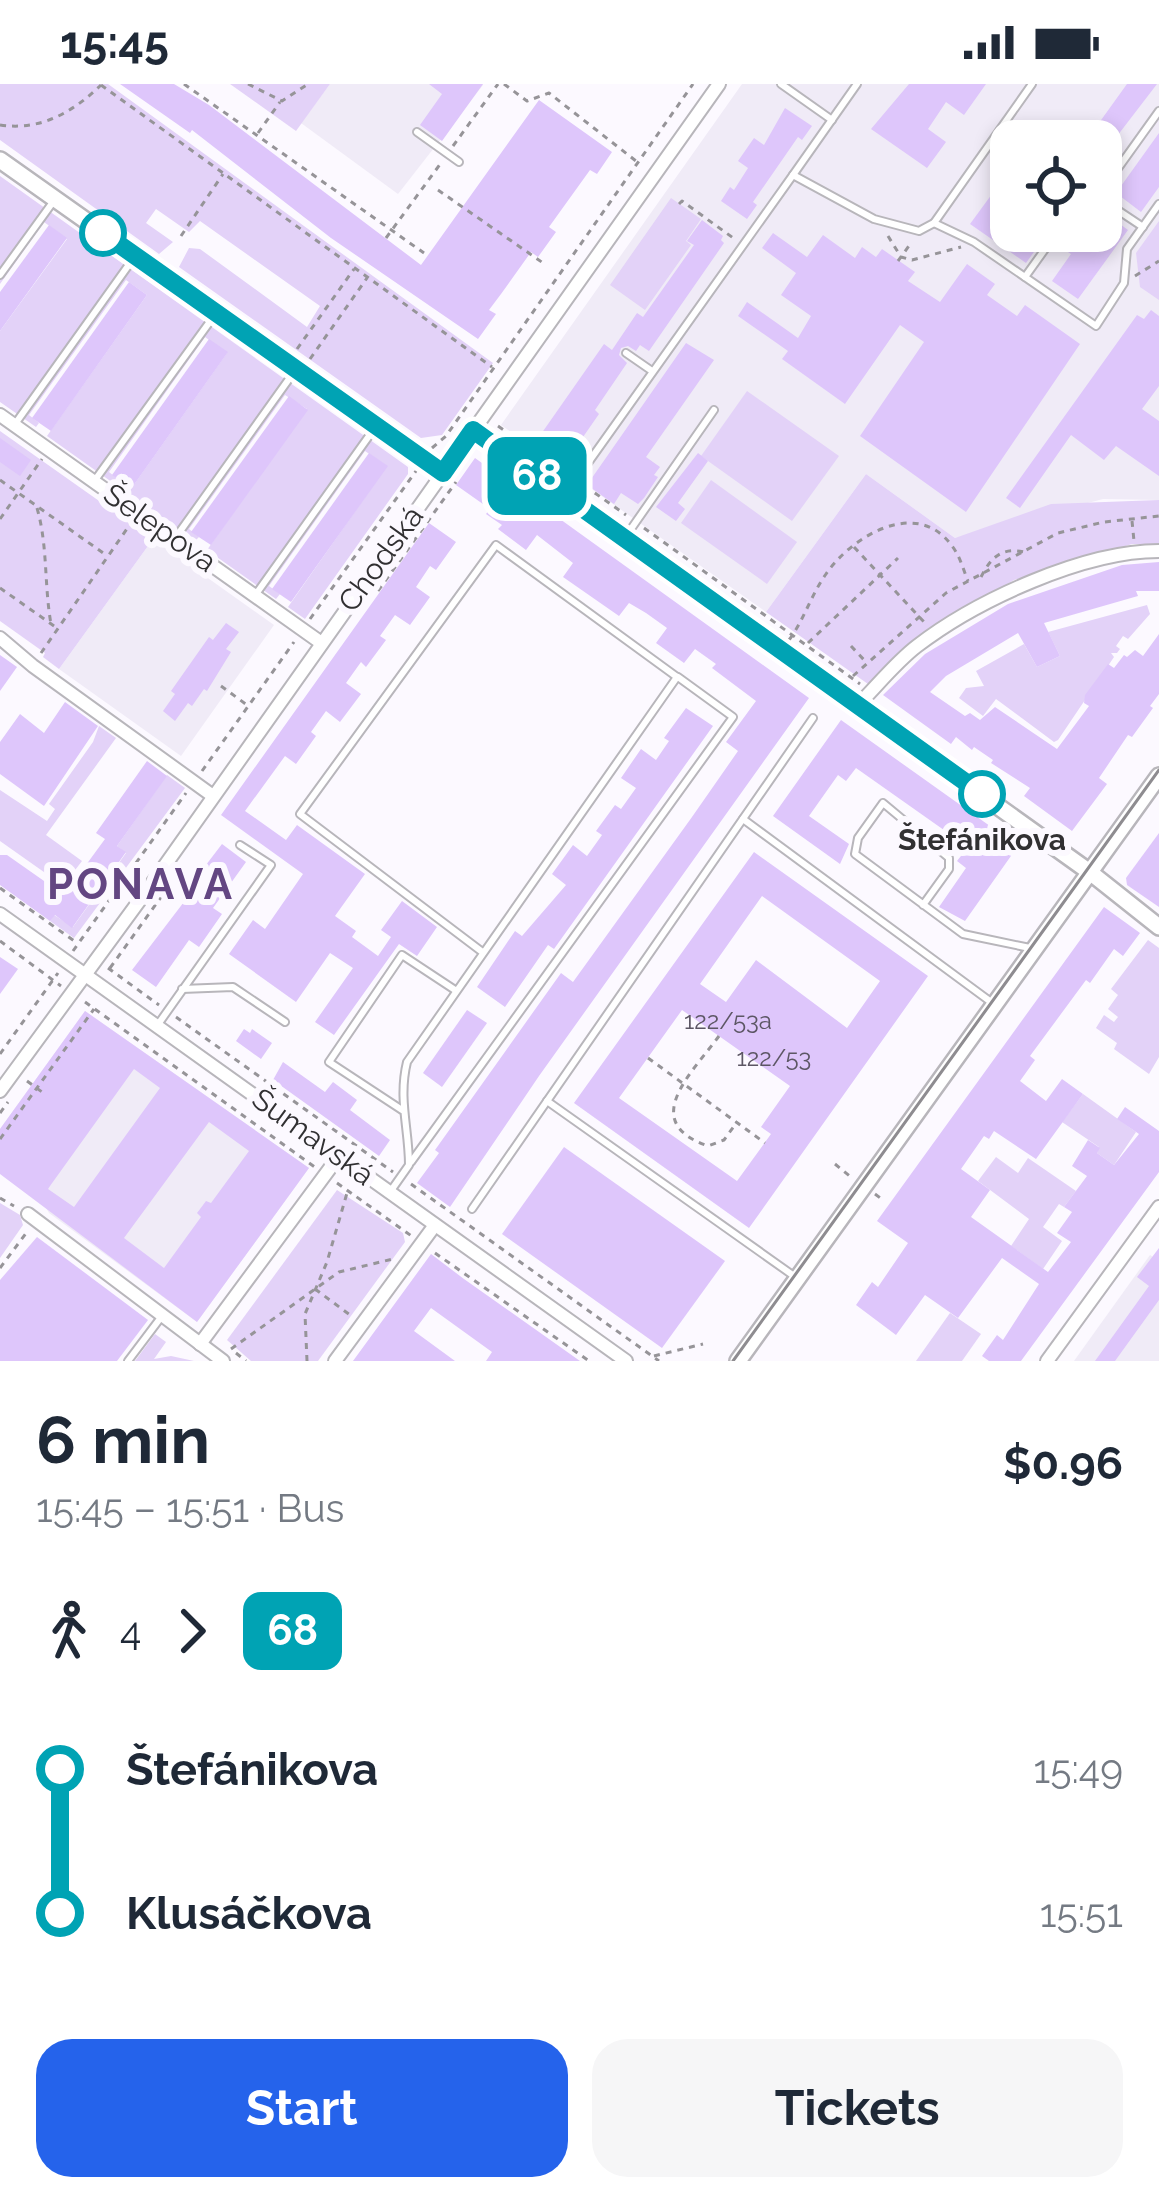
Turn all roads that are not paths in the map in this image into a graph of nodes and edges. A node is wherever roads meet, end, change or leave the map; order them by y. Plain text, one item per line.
1 (719, 84) edge
2 (781, 84) edge
3 (857, 84) edge
4 (1032, 84) edge
5 (1159, 111) edge
6 (832, 119) junction
7 (1007, 120) edge
8 (417, 132) dead end
9 (990, 144) edge
10 (0, 160) edge
11 (458, 162) dead end
12 (1122, 165) edge
13 (793, 175) junction
14 (55, 199) junction
15 (1159, 204) edge
16 (1122, 212) edge
17 (934, 223) junction
18 (1142, 227) junction
19 (1043, 252) edge
20 (135, 256) junction
21 (0, 275) edge
22 (1025, 278) junction
23 (216, 313) junction
24 (626, 352) dead end
25 (300, 361) junction
26 (652, 370) junction
27 (715, 410) dead end
28 (0, 415) edge
29 (15, 425) junction
30 (376, 426) junction
31 (480, 436) junction
32 (443, 473) junction
33 (578, 477) dead end
34 (94, 482) junction
35 (624, 538) junction
36 (175, 539) junction
37 (1159, 551) edge
38 (255, 596) junction
39 (0, 638) edge
40 (320, 642) junction
41 (677, 676) junction
42 (857, 706) junction
43 (813, 718) dead end
44 (1159, 776) edge
45 (213, 796) junction
46 (743, 819) junction
47 (240, 844) dead end
48 (1089, 872) junction
49 (923, 904) junction
50 (0, 914) edge
51 (1159, 927) edge
52 (1034, 948) junction
53 (481, 951) junction
54 (85, 974) junction
55 (182, 989) junction
56 (455, 990) junction
57 (994, 1004) junction
58 (285, 1022) dead end
59 (157, 1026) junction
60 (0, 1091) edge
61 (547, 1101) junction
62 (402, 1110) junction
63 (339, 1156) junction
64 (409, 1165) junction
65 (390, 1192) junction
66 (472, 1208) dead end
67 (1155, 1213) edge
68 (31, 1217) road end
69 (435, 1225) junction
70 (796, 1278) junction
71 (162, 1316) junction
72 (200, 1344) junction
73 (227, 1355) edge
74 (128, 1361) edge
75 (335, 1361) edge
76 (626, 1361) edge
77 (738, 1361) edge
78 (1047, 1361) edge

1 - 31 street, Chodská
2 - 6 lane
3 - 6 lane
4 - 7 lane
5 - 12 lane
6 - 13 lane
8 - 11 lane
9 - 17 lane
10 - 14 street
13 - 17 lane
13 - 26 lane
14 - 20 street
14 - 21 lane
15 - 18 lane
16 - 18 lane
17 - 22 lane
18 - 22 lane
19 - 22 lane
20 - 23 street
20 - 29 lane
23 - 25 street
23 - 34 lane
24 - 26 lane
25 - 30 street
25 - 36 lane
26 - 33 lane
27 - 35 lane
28 - 29 street, Šelepova
29 - 34 street, Šelepova
30 - 32 street
30 - 38 lane
31 - 32 street, Chodská
31 - 35 street
32 - 40 street, Chodská
34 - 36 street, Šelepova
35 - 42 street
36 - 38 street, Šelepova
37 - 42 street
38 - 40 street, Šelepova
39 - 45 street
40 - 45 street, Chodská
41 - 53 lane
41 - 53 lane
41 - 64 lane
42 - 48 street
43 - 46 lane
44 - 48 street
45 - 54 street, Chodská
46 - 57 lane
46 - 61 lane
47 - 55 lane
48 - 51 street
48 - 52 street
49 - 49 lane
49 - 52 lane
50 - 54 street, Šumavská
52 - 57 street
53 - 56 lane
54 - 59 street, Šumavská
54 - 60 street, Chodská
55 - 58 lane
55 - 59 lane
56 - 62 lane
56 - 62 lane
57 - 70 street
59 - 63 street, Šumavská
61 - 66 lane
61 - 70 lane
62 - 64 lane
63 - 65 street, Šumavská
63 - 72 street
64 - 65 lane
65 - 69 street, Šumavská
67 - 78 street
68 - 71 street
69 - 75 street
69 - 76 street, Šumavská
70 - 77 street
71 - 72 street
71 - 74 lane
72 - 73 street

